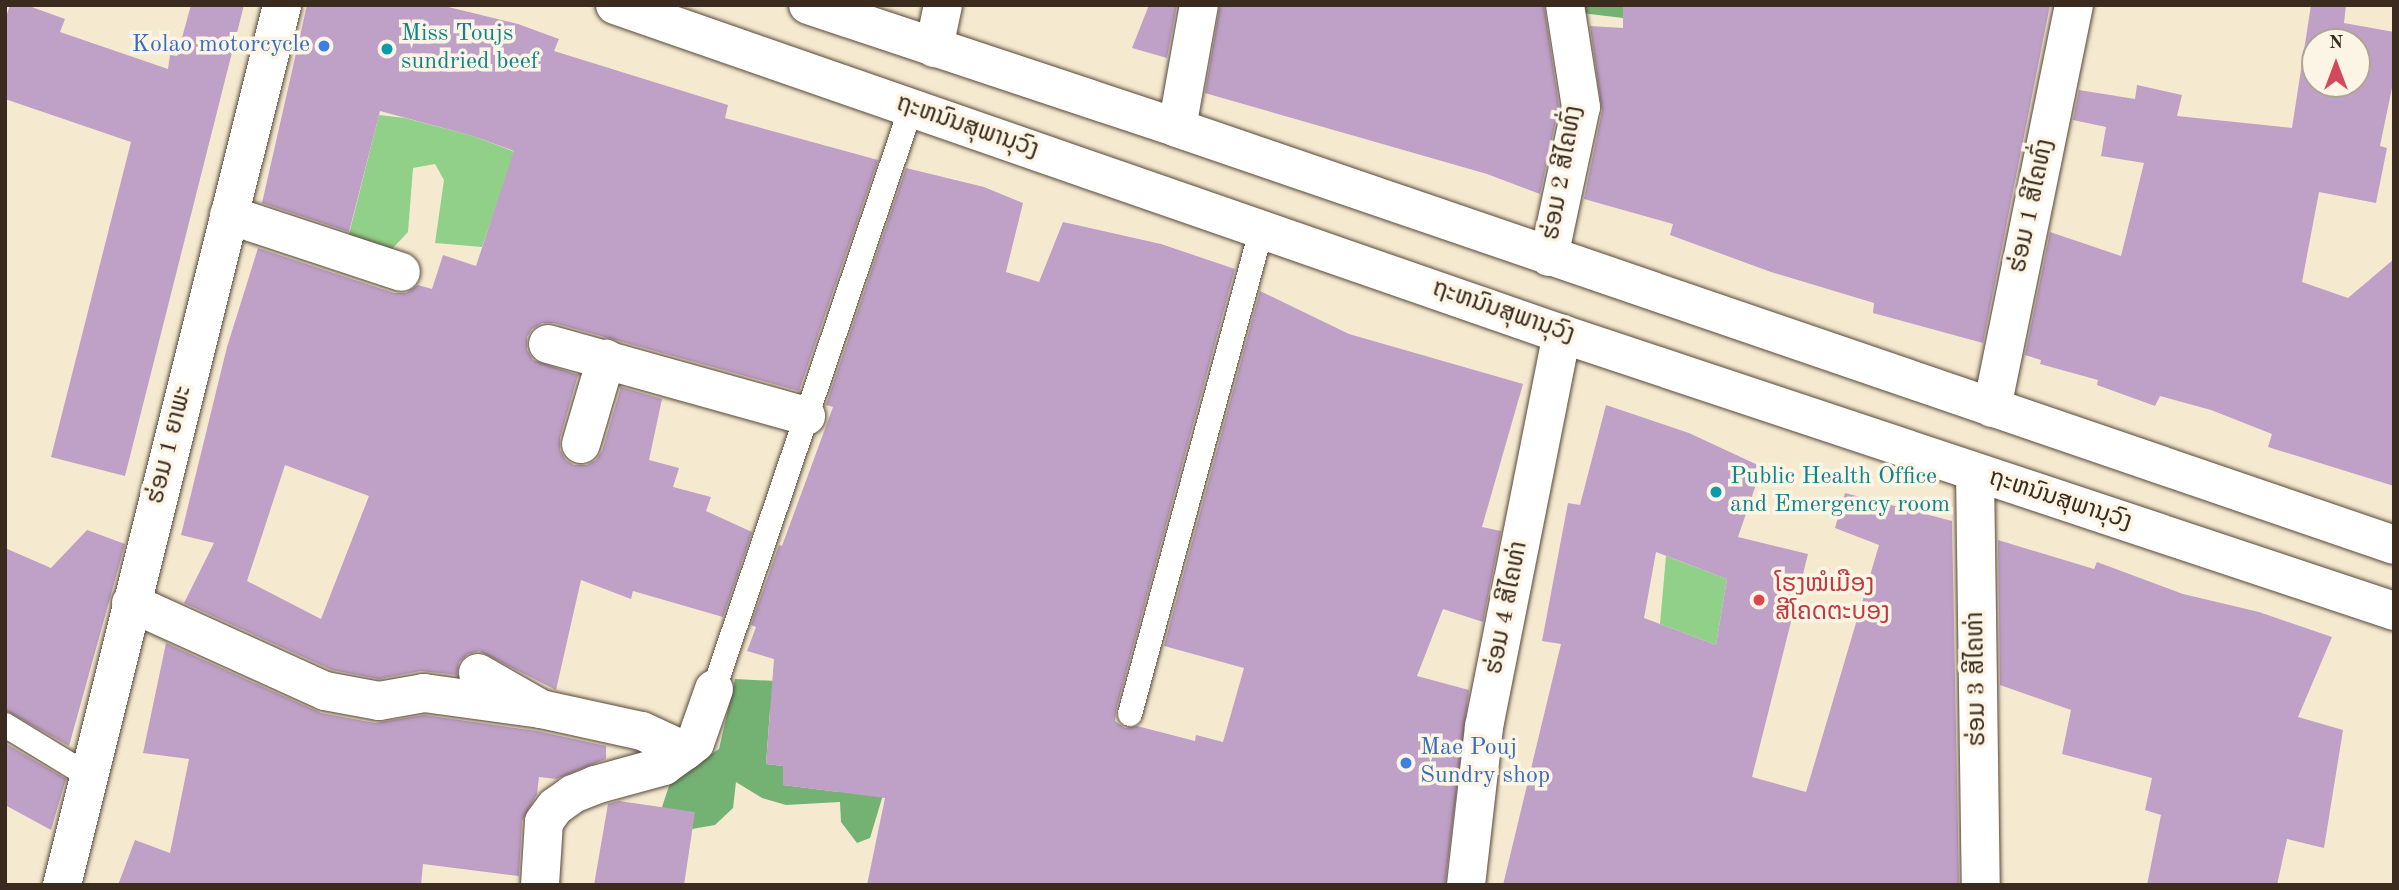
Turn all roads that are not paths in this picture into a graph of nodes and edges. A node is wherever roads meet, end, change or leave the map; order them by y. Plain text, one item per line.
1 (282, 5) edge
2 (615, 5) edge
3 (808, 5) edge
4 (943, 5) edge
5 (1199, 5) edge
6 (1565, 5) edge
7 (2074, 5) edge
8 (934, 48) junction
9 (911, 108) junction
10 (1177, 128) junction
11 (229, 215) junction
12 (1261, 230) junction
13 (1549, 257) junction
14 (401, 272) dead end
15 (1562, 334) junction
16 (548, 344) dead end
17 (606, 359) junction
18 (1992, 408) junction
19 (806, 416) junction
20 (581, 444) dead end
21 (1975, 473) junction
22 (2394, 545) edge
23 (131, 603) junction
24 (2394, 611) edge
25 (478, 673) dead end
26 (714, 689) joint
27 (541, 709) junction
28 (1130, 714) dead end
29 (5, 726) edge
30 (685, 751) junction
31 (89, 776) junction
32 (62, 885) edge
33 (540, 885) edge
34 (1466, 885) edge
35 (1981, 885) edge

1 - 11 main road, ຮ່ອມ 1 ຍາພະ
2 - 9 main road, ຖະຫນົນສຸພານຸວົງ
3 - 8 main road
4 - 8 main road
5 - 10 main road
6 - 13 main road, ຮ່ອມ 2 ສີໄຄທົ່ງ
7 - 18 main road, ຮ່ອມ 1 ສີໄຄທົ່ງ
8 - 10 main road
9 - 12 main road, ຖະຫນົນສຸພານຸວົງ
9 - 19 lane
10 - 13 main road
11 - 14 main road
11 - 23 main road, ຮ່ອມ 1 ຍາພະ
12 - 15 main road, ຖະຫນົນສຸພານຸວົງ
12 - 28 lane
13 - 18 main road
15 - 21 main road, ຖະຫນົນສຸພານຸວົງ
15 - 34 main road, ຮ່ອມ 4 ສີໄຄທ່າ
16 - 17 main road
17 - 19 main road
17 - 20 main road
18 - 22 main road
19 - 26 lane
21 - 24 main road, ຖະຫນົນສຸພານຸວົງ
21 - 35 main road, ຮ່ອມ 3 ສີໄຄທ່າ
23 - 27 main road
23 - 31 main road, ຮ່ອມ 1 ຍາພະ
25 - 27 main road
26 - 30 main road
27 - 30 main road
29 - 31 lane
30 - 33 main road
31 - 32 main road, ຮ່ອມ 1 ຍາພະ

